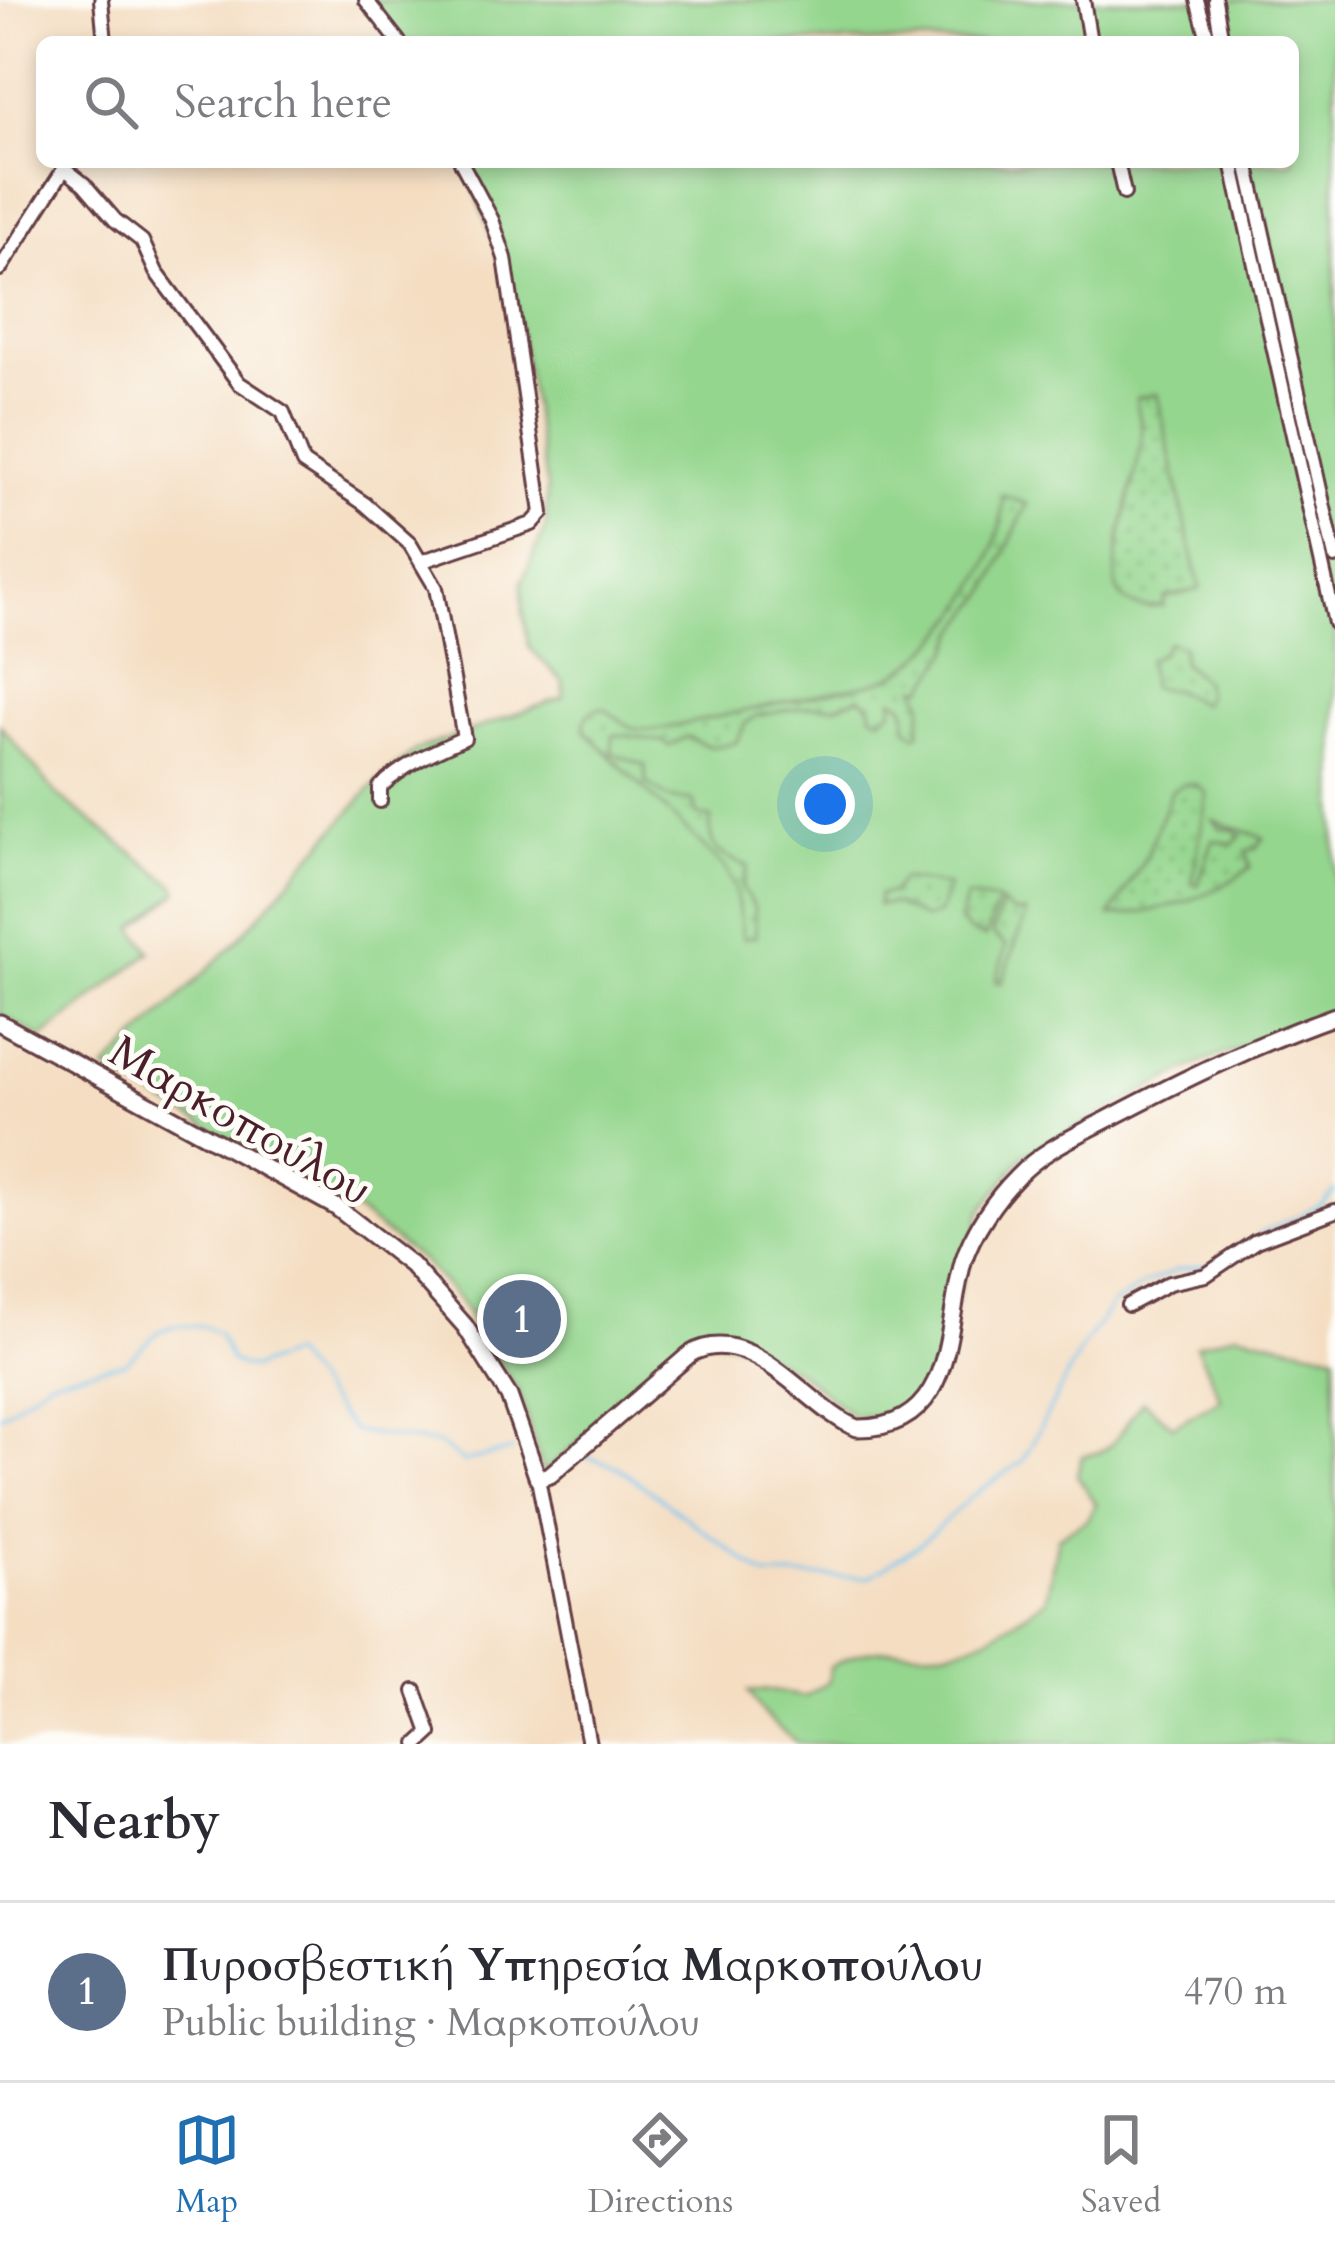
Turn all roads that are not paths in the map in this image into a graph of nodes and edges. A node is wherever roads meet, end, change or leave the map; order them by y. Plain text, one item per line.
1 (101, 0) edge
2 (366, 0) edge
3 (1083, 0) edge
4 (1197, 0) edge
5 (1215, 0) edge
6 (104, 36) edge
7 (394, 36) edge
8 (1089, 36) edge
9 (1207, 36) edge
10 (1221, 36) edge
11 (66, 168) edge
12 (69, 168) edge
13 (464, 168) edge
14 (1118, 168) edge
15 (1233, 168) edge
16 (1248, 168) edge
17 (1124, 193) dead end
18 (0, 269) edge
19 (1335, 557) edge
20 (423, 561) junction
21 (1335, 623) edge
22 (380, 801) dead end
23 (1335, 1016) edge
24 (0, 1023) edge
25 (1335, 1211) edge
26 (1128, 1305) dead end
27 (538, 1479) junction
28 (415, 1690) dead end
29 (418, 1744) edge
30 (589, 1744) edge

1 - 6 street
2 - 7 street
3 - 8 street
4 - 9 street
5 - 10 street
11 - 18 street
12 - 20 street
13 - 20 street
14 - 17 street
15 - 21 street
16 - 19 street
20 - 22 street
23 - 27 main road
24 - 27 main road, Μαρκοπούλου
25 - 26 street
27 - 30 street
28 - 29 street

